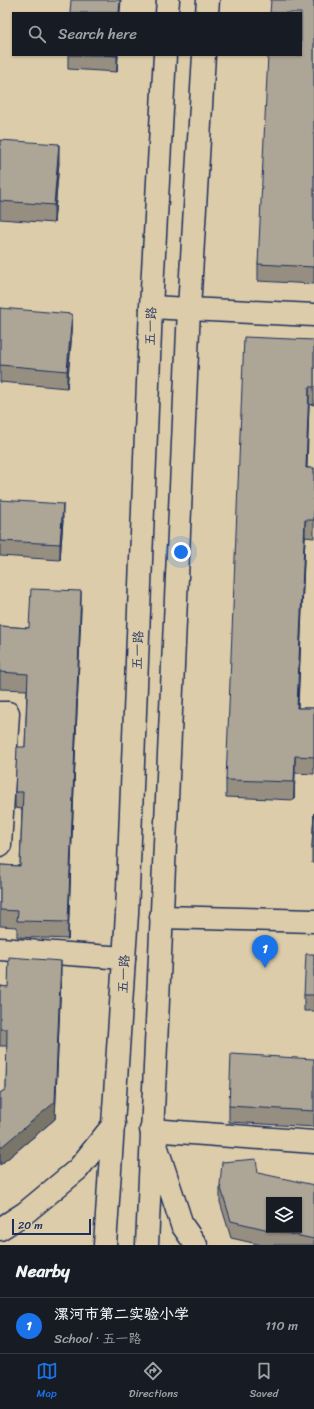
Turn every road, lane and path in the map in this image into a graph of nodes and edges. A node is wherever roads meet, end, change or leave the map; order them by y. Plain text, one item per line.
1 (168, 0) edge
2 (208, 0) edge
3 (167, 12) edge
4 (207, 12) edge
5 (165, 56) edge
6 (204, 56) edge
7 (151, 307) junction
8 (189, 309) junction
9 (314, 315) edge
10 (0, 713) edge
11 (0, 832) edge
12 (0, 845) edge
13 (161, 917) junction
14 (314, 921) edge
15 (0, 949) edge
16 (124, 958) junction
17 (114, 1124) junction
18 (151, 1130) junction
19 (314, 1142) edge
20 (0, 1229) edge
21 (106, 1245) edge
22 (147, 1245) edge
23 (196, 1245) edge

1 - 3 street
2 - 4 street
5 - 7 street, 五一路
6 - 8 street
7 - 8 street
7 - 16 street, 五一路
8 - 9 street
8 - 13 street
10 - 11 street
11 - 12 street
13 - 14 street
13 - 18 street
15 - 16 street
16 - 17 street, 五一路
17 - 20 street
17 - 21 street, 五一路
18 - 19 street
18 - 22 street
18 - 23 street

